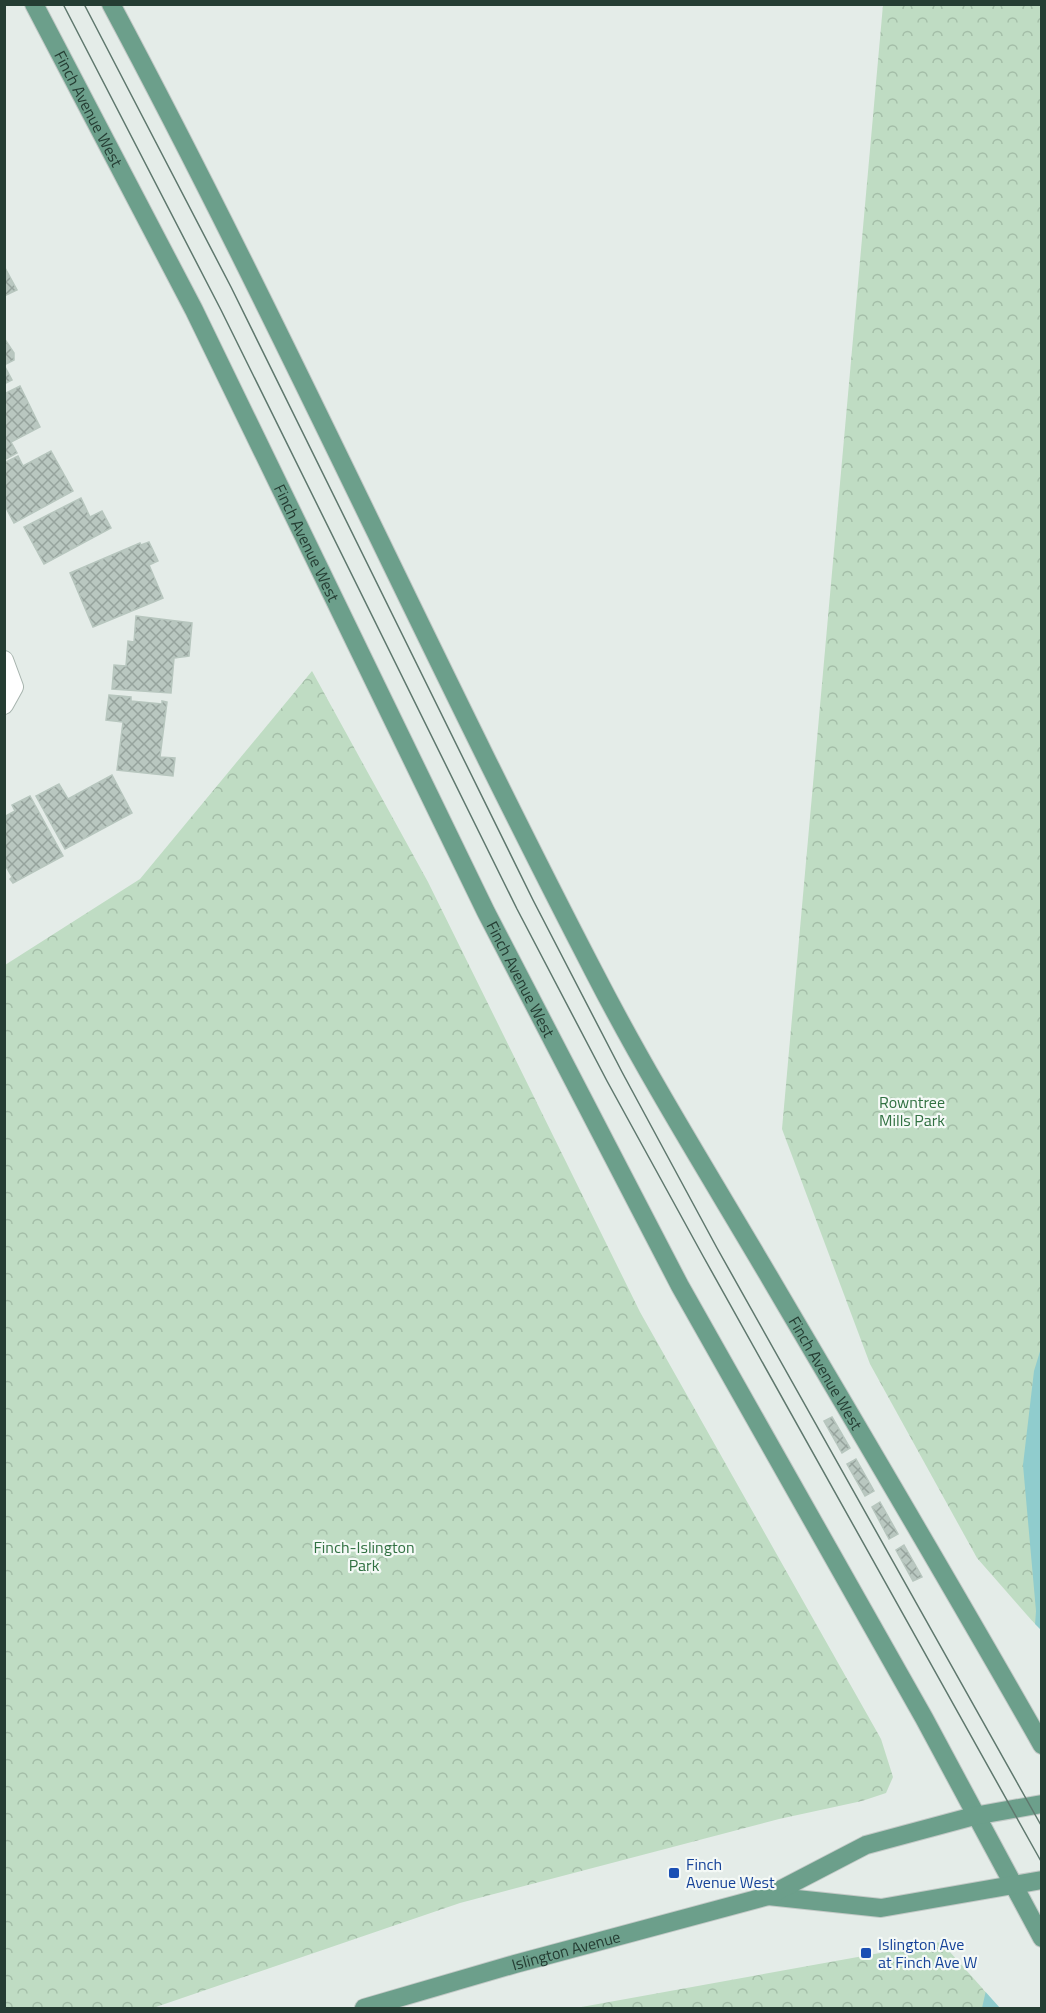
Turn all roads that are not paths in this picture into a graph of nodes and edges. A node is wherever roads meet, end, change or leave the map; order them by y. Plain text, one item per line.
1 (34, 4) edge
2 (111, 4) edge
3 (4, 660) edge
4 (4, 705) edge
5 (1041, 1744) edge
6 (1041, 1804) edge
7 (974, 1816) junction
8 (1041, 1880) edge
9 (1012, 1886) junction
10 (768, 1896) junction
11 (1041, 1938) edge
12 (363, 2008) edge

1 - 7 main road, Finch Avenue West
2 - 5 main road, Finch Avenue West
3 - 4 street
6 - 7 main road, Islington Avenue
7 - 9 main road, Finch Avenue West
7 - 10 main road, Islington Avenue
8 - 9 main road, Islington Avenue
9 - 10 main road, Islington Avenue
9 - 11 main road, Finch Avenue West
10 - 12 main road, Islington Avenue

